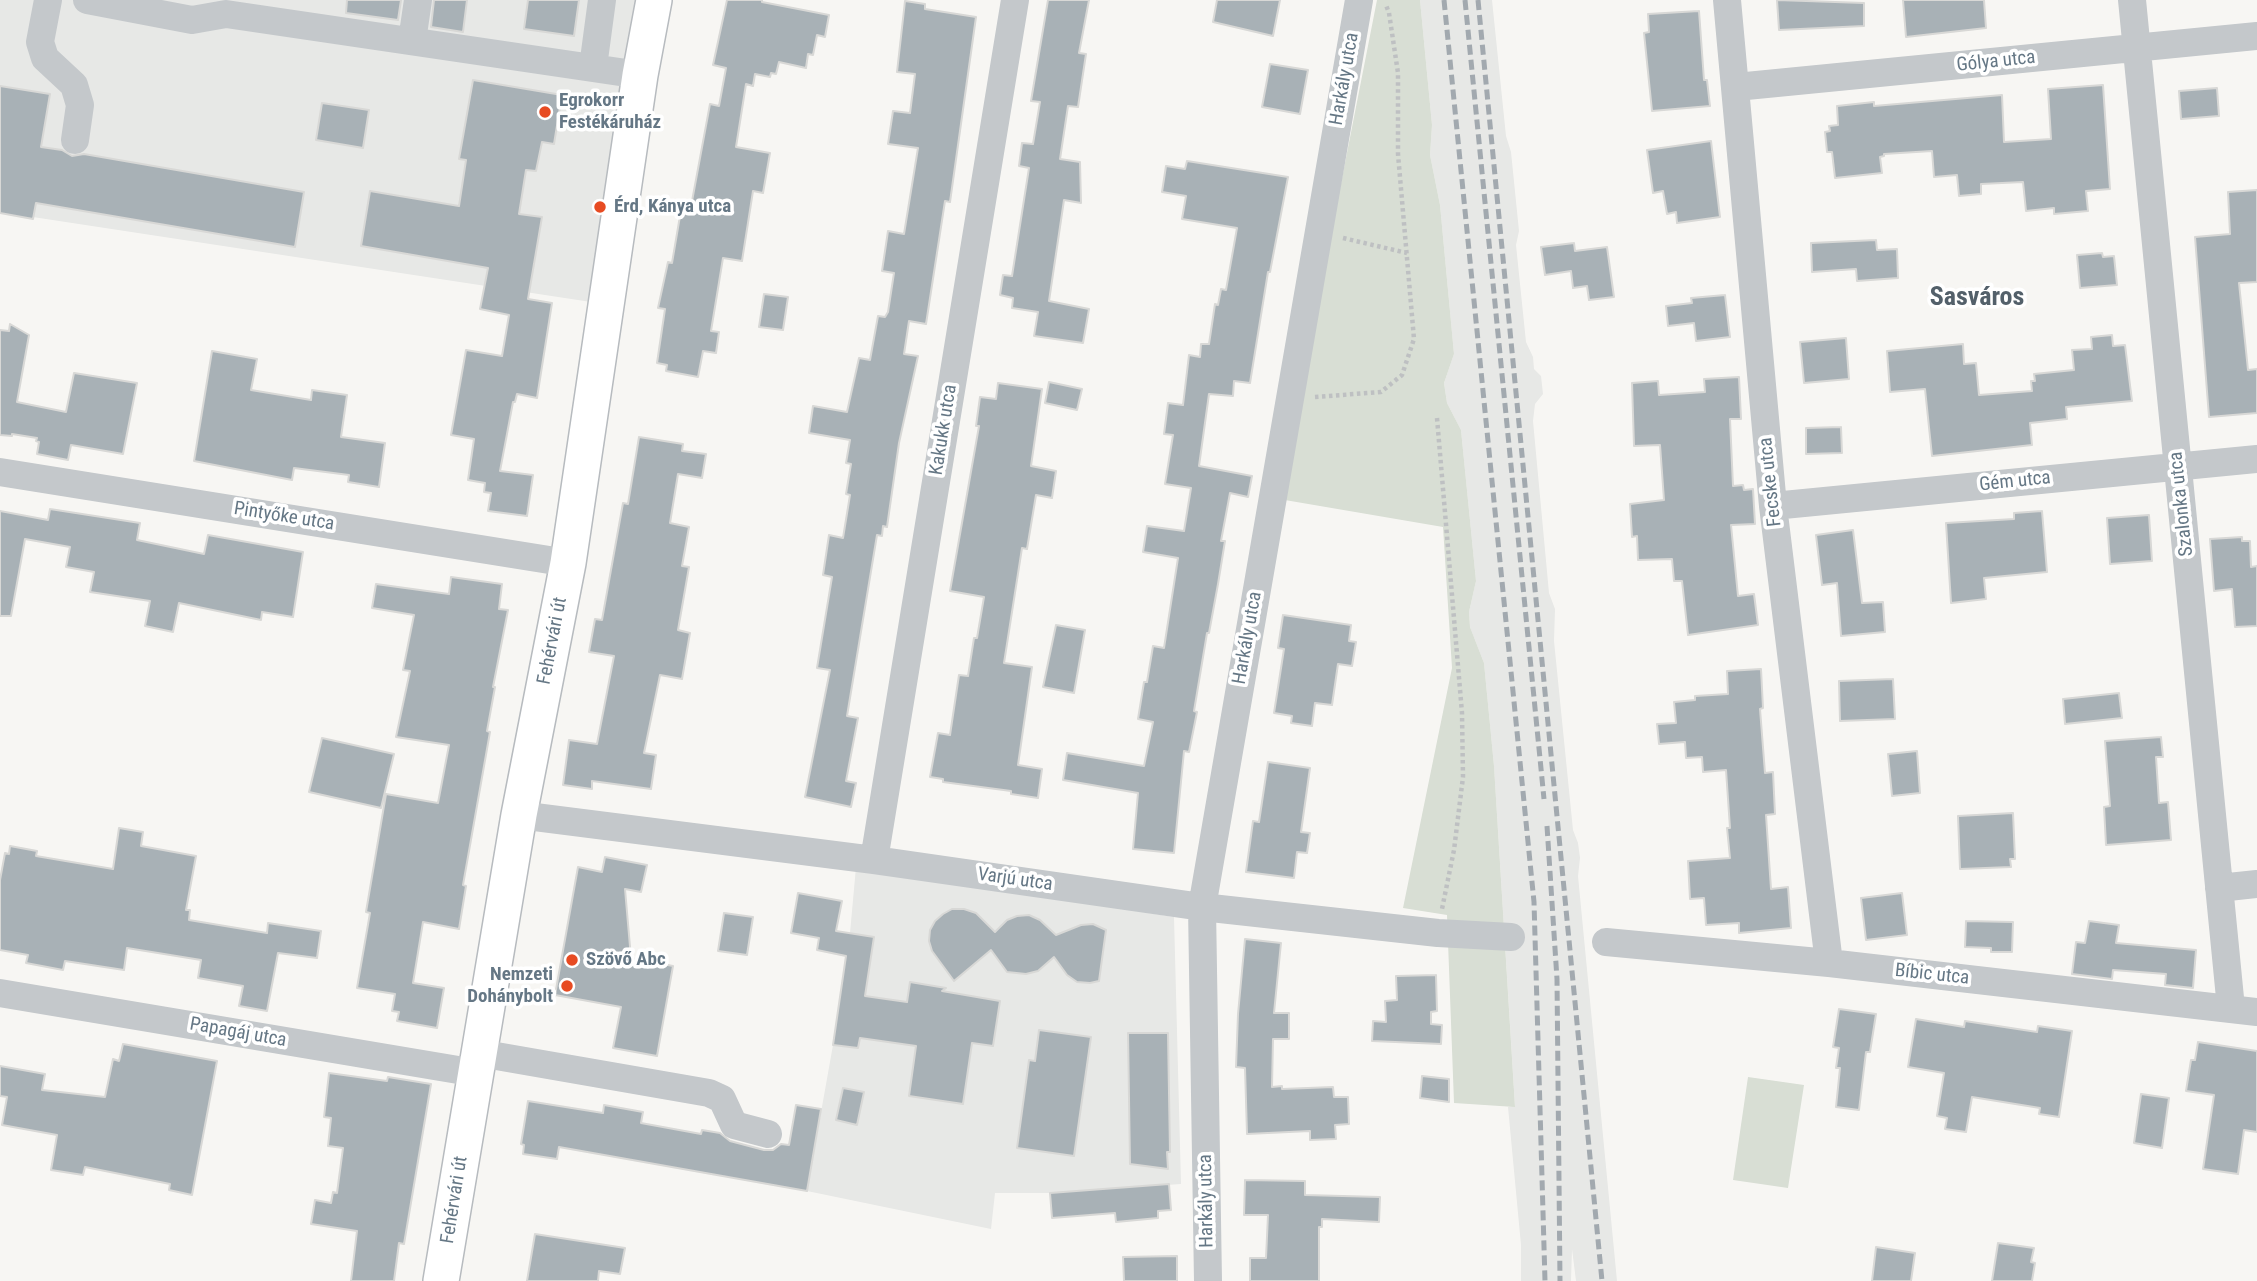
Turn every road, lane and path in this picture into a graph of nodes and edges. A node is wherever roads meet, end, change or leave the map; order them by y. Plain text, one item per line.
1 (48, 0) edge
2 (86, 0) edge
3 (418, 0) edge
4 (602, 0) edge
5 (654, 0) edge
6 (1015, 0) edge
7 (1359, 0) edge
8 (1384, 0) edge
9 (1727, 0) edge
10 (2132, 0) edge
11 (2257, 36) edge
12 (412, 41) junction
13 (2137, 48) junction
14 (593, 67) junction
15 (640, 75) junction
16 (1736, 87) junction
17 (75, 140) dead end
18 (1318, 232) junction
19 (1407, 253) junction
20 (1290, 399) junction
21 (1437, 418) dead end
22 (2257, 459) edge
23 (2178, 467) junction
24 (0, 472) edge
25 (1773, 506) junction
26 (568, 563) junction
27 (519, 815) junction
28 (874, 860) junction
29 (2257, 884) edge
30 (2219, 888) junction
31 (1202, 907) junction
32 (1438, 933) junction
33 (1511, 937) dead end
34 (1606, 942) dead end
35 (1829, 963) junction
36 (0, 993) edge
37 (2244, 1010) edge
38 (478, 1063) junction
39 (768, 1134) dead end
40 (441, 1281) edge
41 (1208, 1281) edge

1 - 17 street
2 - 12 street
3 - 12 street
4 - 14 street
5 - 15 main road, Fehérvári út
6 - 28 street, Kakukk utca
7 - 18 street, Harkály utca
8 - 19 path
9 - 16 street, Fecske utca
10 - 13 street, Szalonka utca
11 - 13 street, Gólya utca
12 - 14 street
13 - 16 street, Gólya utca
13 - 23 street, Szalonka utca
14 - 15 street
15 - 26 main road, Fehérvári út
16 - 25 street, Fecske utca
18 - 19 path
18 - 20 street, Harkály utca
19 - 20 path
20 - 31 street, Harkály utca
21 - 32 path
22 - 23 street, Gém utca
23 - 25 street, Gém utca
23 - 30 street, Szalonka utca
24 - 26 street, Pintyőke utca
25 - 35 street, Fecske utca
26 - 27 main road, Fehérvári út
27 - 28 street, Varjú utca
27 - 38 main road, Fehérvári út
28 - 31 street, Varjú utca
29 - 30 street
30 - 37 street, Szalonka utca
31 - 32 street, Varjú utca
31 - 41 street, Harkály utca
32 - 33 street, Varjú utca
34 - 35 street, Bíbic utca
35 - 37 street, Bíbic utca
36 - 38 street, Papagáj utca
38 - 39 street, Papagáj utca
38 - 40 main road, Fehérvári út

